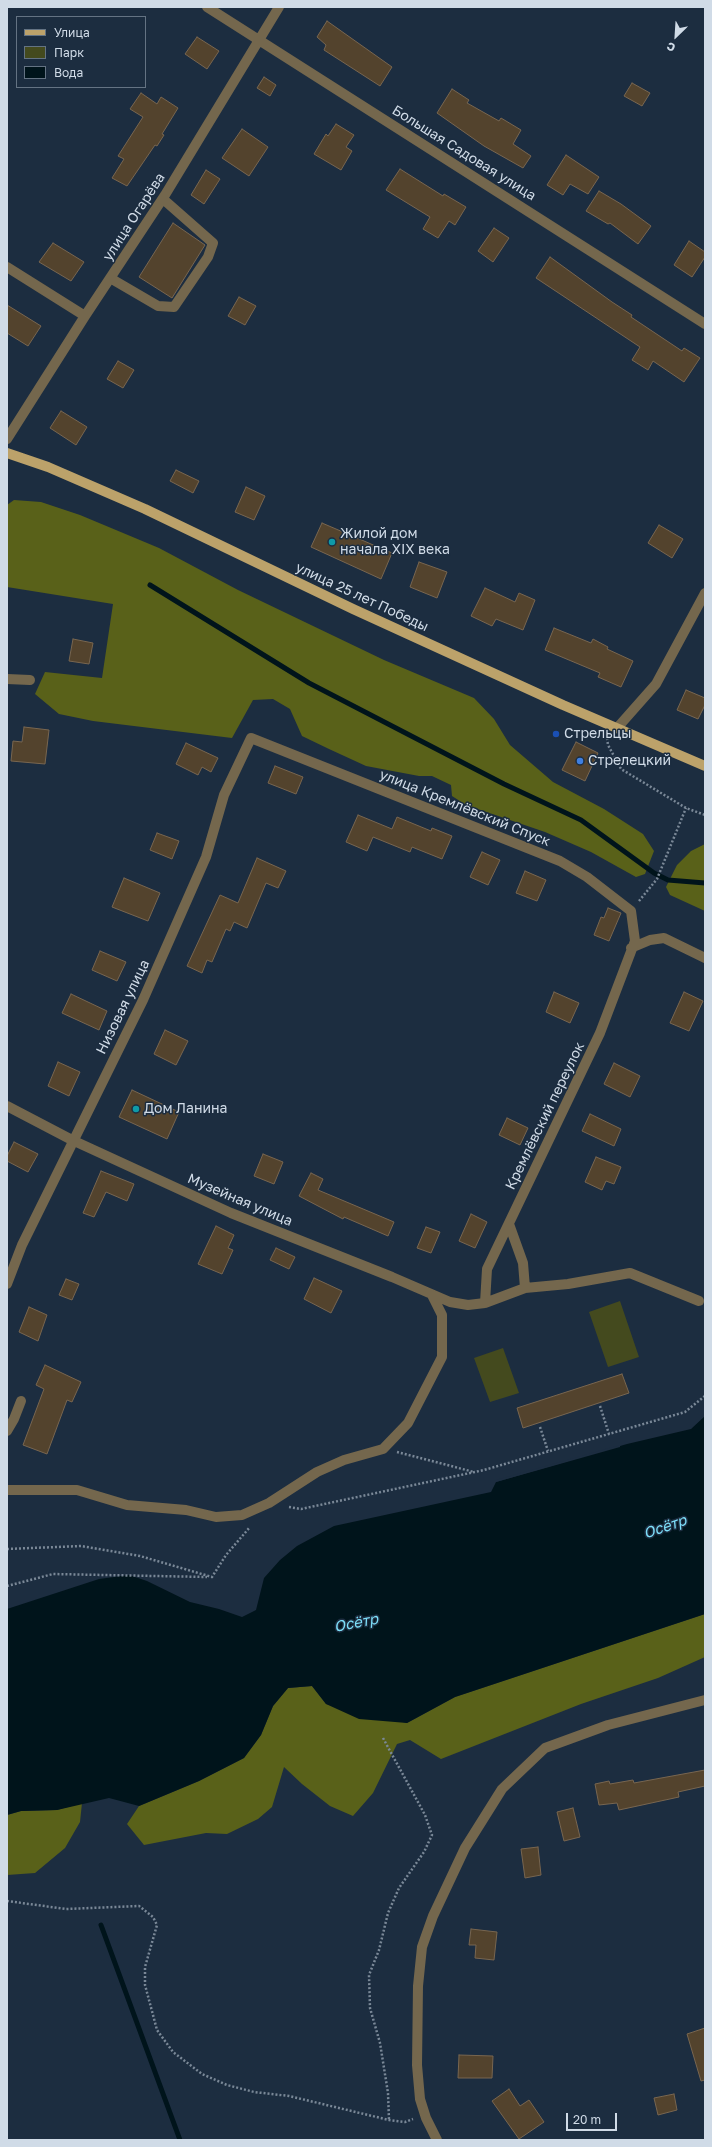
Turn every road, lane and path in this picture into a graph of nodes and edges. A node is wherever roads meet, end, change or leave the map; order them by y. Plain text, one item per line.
1 (207, 7) edge
2 (279, 7) edge
3 (259, 40) junction
4 (163, 199) junction
5 (7, 267) edge
6 (110, 278) junction
7 (85, 316) junction
8 (705, 324) edge
9 (7, 439) edge
10 (7, 454) edge
11 (705, 593) edge
12 (7, 679) edge
13 (30, 680) dead end
14 (604, 722) junction
15 (618, 727) junction
16 (251, 738) joint
17 (705, 766) edge
18 (686, 808) junction
19 (705, 815) edge
20 (630, 911) junction
21 (633, 944) junction
22 (705, 958) edge
23 (7, 1106) edge
24 (72, 1140) junction
25 (509, 1224) junction
26 (7, 1284) edge
27 (526, 1288) junction
28 (432, 1295) junction
29 (699, 1301) dead end
30 (485, 1303) junction
31 (705, 1396) edge
32 (21, 1401) dead end
33 (600, 1406) dead end
34 (540, 1427) dead end
35 (7, 1431) edge
36 (608, 1434) junction
37 (383, 1449) junction
38 (548, 1451) junction
39 (474, 1472) junction
40 (7, 1490) edge
41 (269, 1503) junction
42 (251, 1526) dead end
43 (7, 1549) edge
44 (212, 1577) junction
45 (7, 1586) edge
46 (705, 1700) edge
47 (383, 1738) dead end
48 (7, 1901) edge
49 (425, 2114) junction
50 (389, 2120) junction
51 (437, 2140) edge

1 - 3 street, Большая Садовая улица
2 - 3 street, улица Огарёва
3 - 4 street, улица Огарёва
3 - 8 street, Большая Садовая улица
4 - 6 street, улица Огарёва
4 - 6 street
5 - 7 street
6 - 7 street, улица Огарёва
7 - 9 street, улица Огарёва
10 - 14 main road, улица 25 лет Победы
11 - 15 street
12 - 13 street
14 - 15 main road, улица 25 лет Победы
14 - 18 path
15 - 17 main road, улица 25 лет Победы
16 - 20 street, улица Кремлёвский Спуск
16 - 24 street, Низовая улица
18 - 19 path
18 - 20 path
20 - 21 street
21 - 22 street
21 - 25 street, Кремлёвский переулок
23 - 24 street, Музейная улица
24 - 26 street, Низовая улица
24 - 28 street, Музейная улица
25 - 27 street
25 - 30 street, Кремлёвский переулок
27 - 29 street, Музейная улица
27 - 30 street, Музейная улица
28 - 30 street, Музейная улица
28 - 37 street
31 - 36 path
32 - 35 street
33 - 36 path
34 - 38 path
36 - 38 path
37 - 39 path
37 - 41 street
38 - 39 path
39 - 41 path
40 - 41 street
42 - 44 path
43 - 44 path
44 - 45 path
46 - 49 street
47 - 50 path
48 - 50 path
49 - 50 path
49 - 51 street

